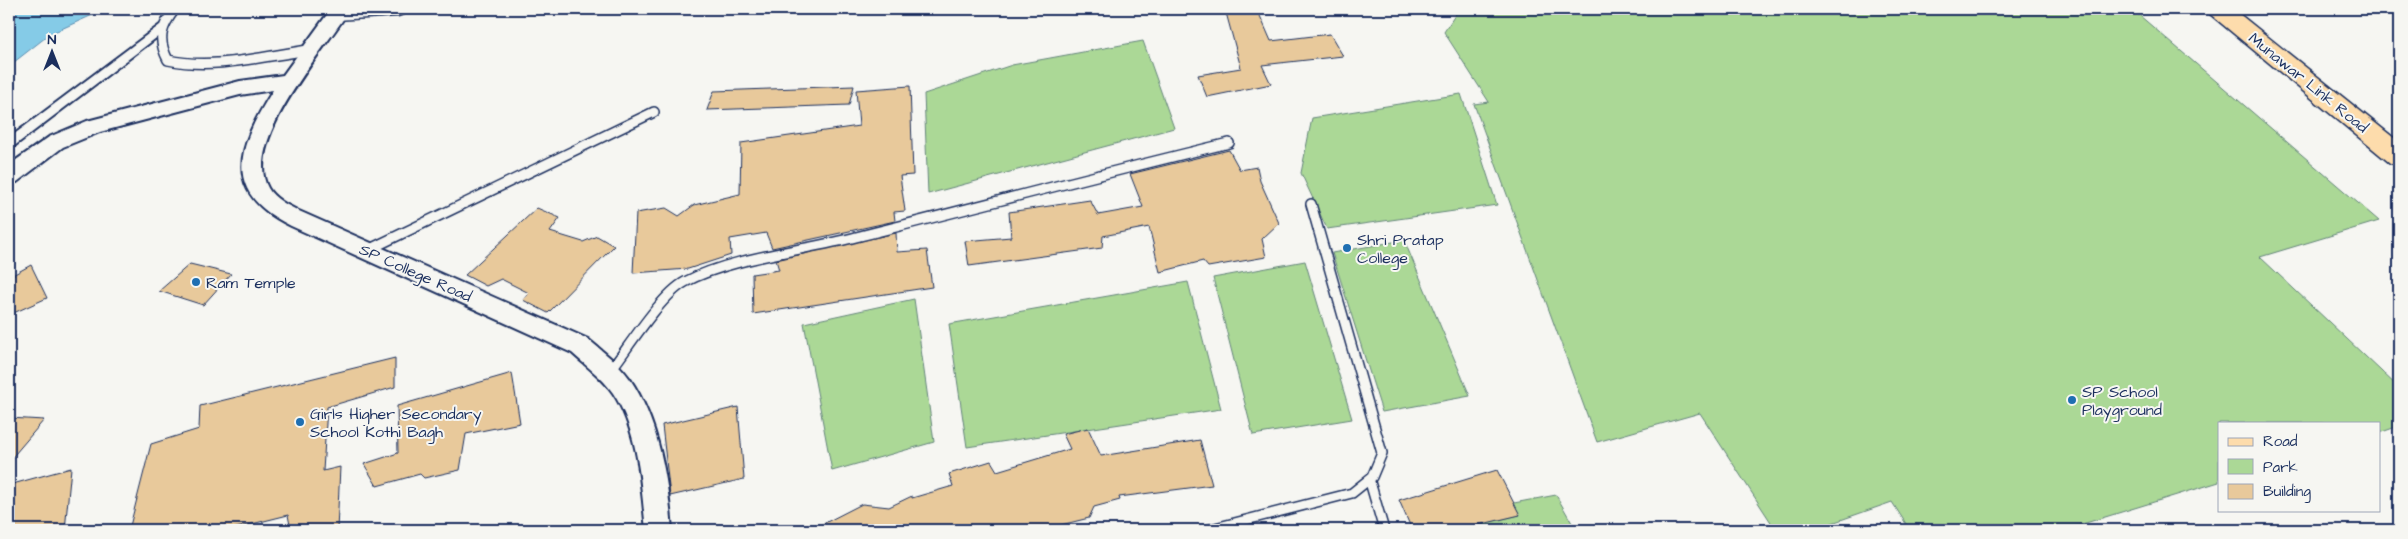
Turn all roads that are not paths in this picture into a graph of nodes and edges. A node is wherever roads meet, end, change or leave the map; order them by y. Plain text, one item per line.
1 (175, 9) edge
2 (400, 9) edge
3 (2218, 9) edge
4 (2244, 9) edge
5 (339, 12) edge
6 (160, 29) junction
7 (309, 50) junction
8 (288, 80) junction
9 (654, 112) dead end
10 (2399, 133) edge
11 (1230, 143) dead end
12 (9, 144) edge
13 (2399, 156) edge
14 (9, 176) edge
15 (1311, 204) dead end
16 (367, 250) junction
17 (610, 371) junction
18 (1370, 482) junction
19 (660, 530) edge
20 (1207, 530) edge
21 (1384, 530) edge

1 - 6 lane
2 - 5 street
3 - 13 main road, Munawar Link Road
4 - 10 main road, Munawar Link Road
5 - 7 street, SP College Road
6 - 7 lane
6 - 12 street
7 - 8 street, SP College Road
8 - 14 street
8 - 16 street, SP College Road
9 - 16 lane
11 - 17 lane
15 - 18 lane
16 - 17 street, SP College Road
17 - 19 street, SP College Road
18 - 20 lane
18 - 21 lane

